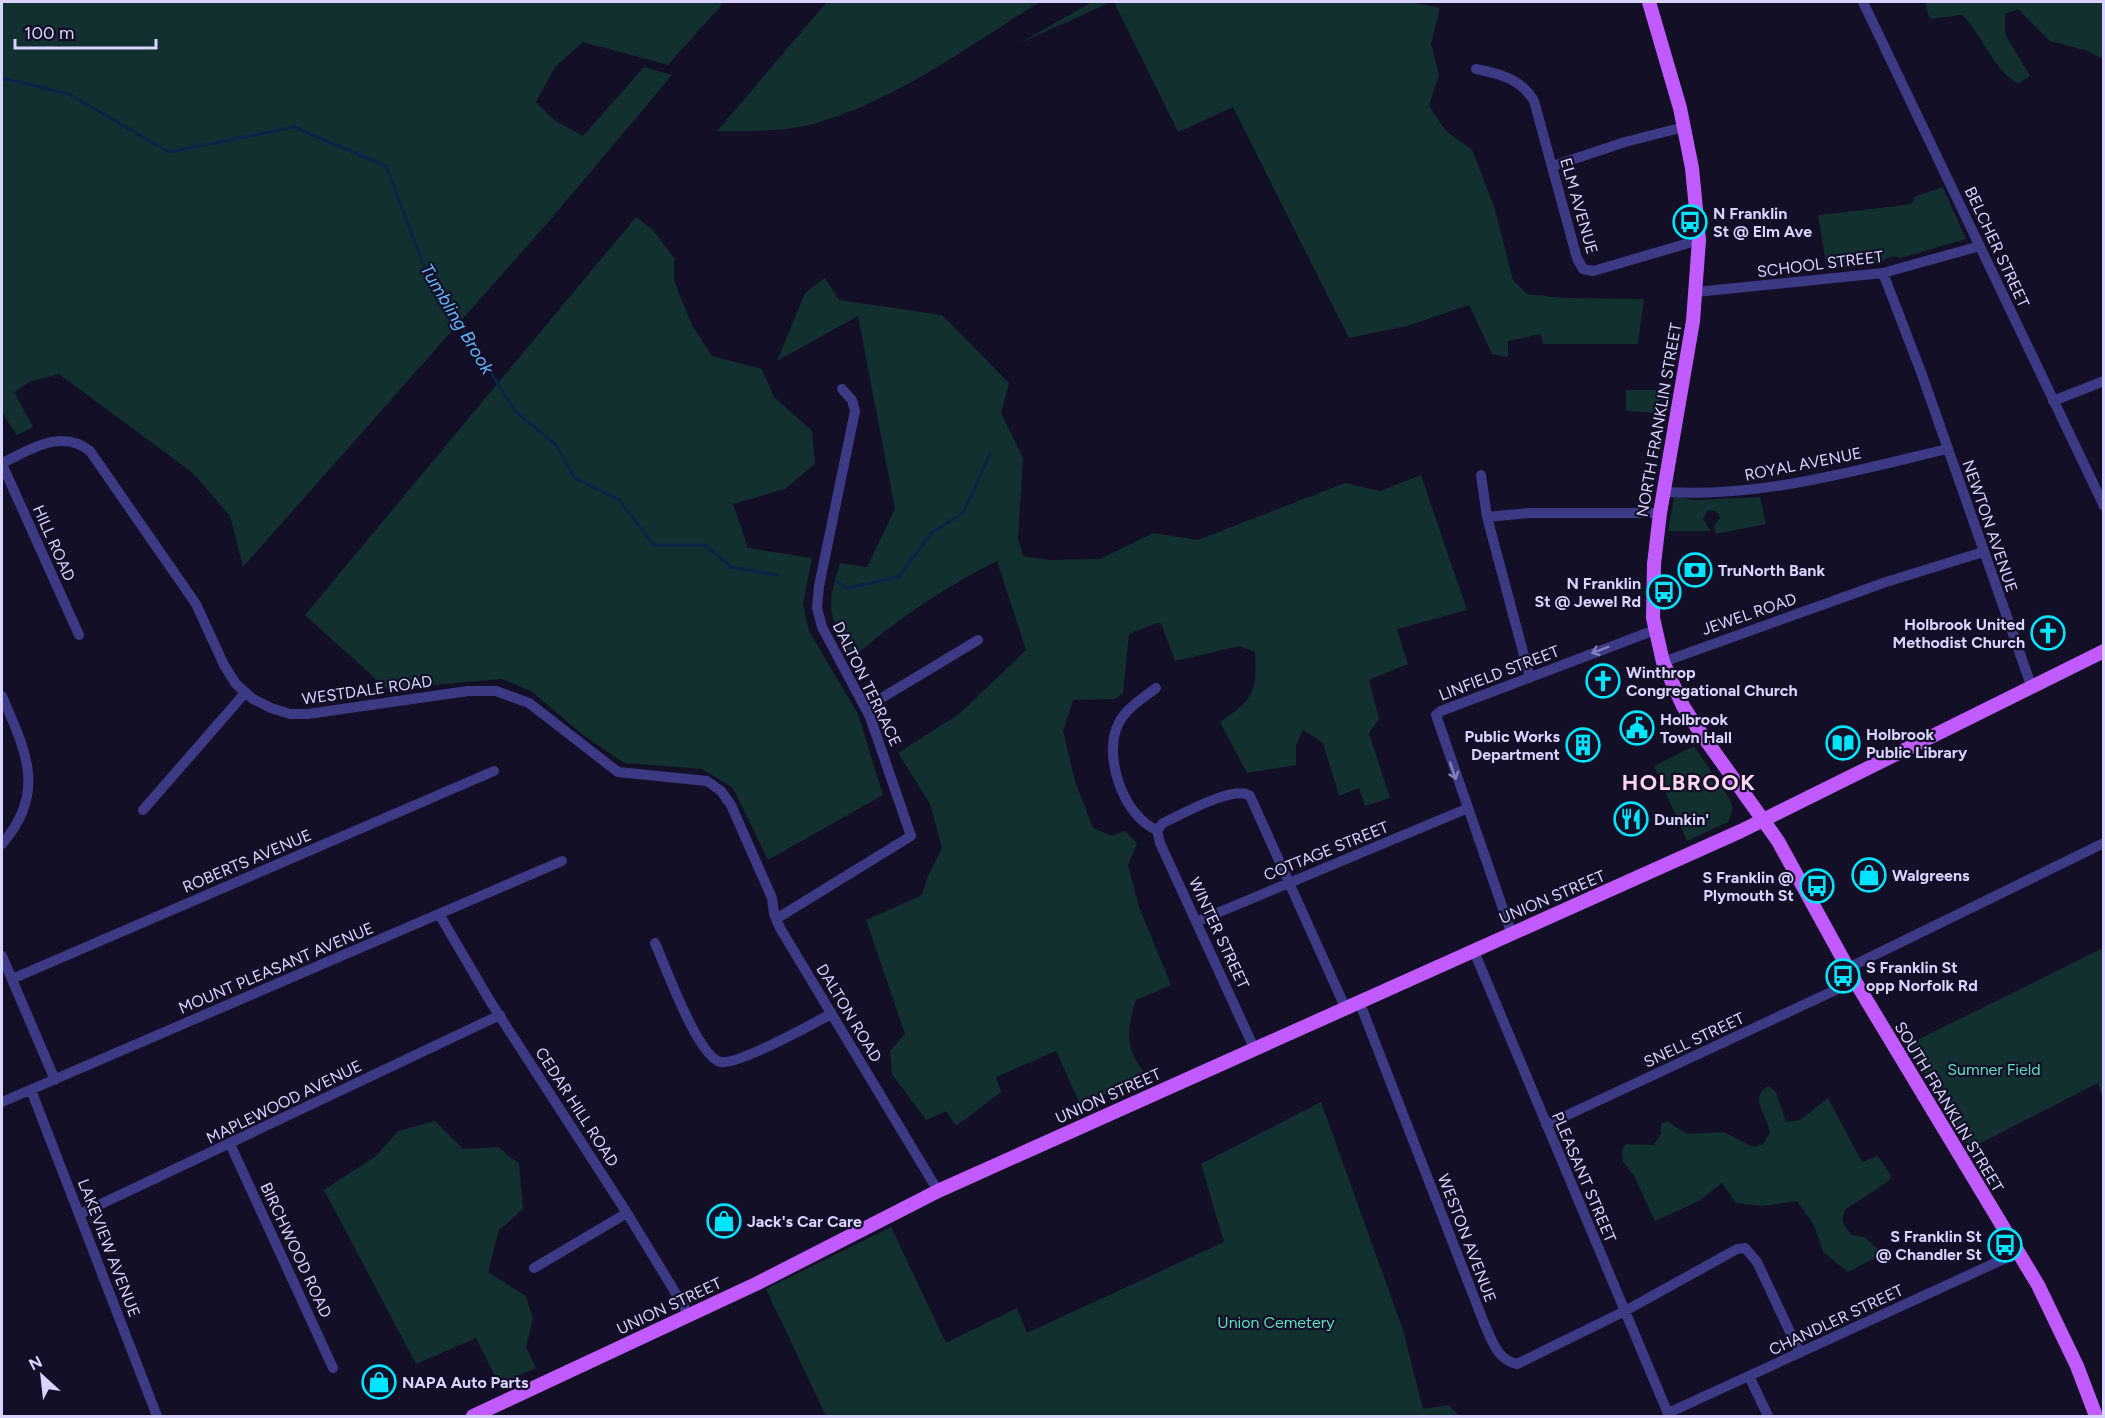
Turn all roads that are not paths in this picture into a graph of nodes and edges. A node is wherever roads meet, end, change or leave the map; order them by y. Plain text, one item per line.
1 (1649, 2) edge
2 (1863, 2) edge
3 (1476, 69) dead end
4 (1684, 127) junction
5 (1553, 166) junction
6 (1699, 240) junction
7 (1980, 246) junction
8 (1883, 273) junction
9 (1696, 292) junction
10 (2103, 381) edge
11 (842, 389) dead end
12 (2054, 401) junction
13 (1947, 449) junction
14 (2, 464) edge
15 (1481, 475) dead end
16 (1664, 492) junction
17 (2103, 506) edge
18 (1660, 513) junction
19 (1487, 517) junction
20 (1983, 552) junction
21 (1655, 630) junction
22 (79, 635) dead end
23 (978, 640) dead end
24 (2103, 651) edge
25 (1663, 662) junction
26 (1530, 678) junction
27 (1156, 688) dead end
28 (2032, 688) junction
29 (245, 693) junction
30 (2, 696) edge
31 (865, 708) junction
32 (494, 771) dead end
33 (1466, 809) junction
34 (143, 810) dead end
35 (1763, 819) junction
36 (1157, 830) junction
37 (2103, 843) edge
38 (2, 844) edge
39 (749, 844) joint
40 (562, 861) dead end
41 (1289, 882) junction
42 (439, 914) junction
43 (776, 919) junction
44 (1198, 921) junction
45 (1511, 932) junction
46 (655, 943) dead end
47 (1473, 950) junction
48 (2, 956) edge
49 (1848, 968) junction
50 (12, 979) junction
51 (1855, 981) junction
52 (1359, 1001) junction
53 (1345, 1007) junction
54 (831, 1014) junction
55 (500, 1015) junction
56 (1254, 1048) junction
57 (55, 1080) junction
58 (31, 1090) junction
59 (2, 1102) edge
60 (1546, 1125) junction
61 (230, 1144) junction
62 (938, 1191) junction
63 (627, 1213) junction
64 (80, 1214) junction
65 (2017, 1253) junction
66 (534, 1268) dead end
67 (1625, 1311) junction
68 (689, 1315) junction
69 (1800, 1353) junction
70 (333, 1368) dead end
71 (1749, 1376) junction
72 (1668, 1415) edge
73 (157, 1416) edge
74 (473, 1416) edge
75 (1768, 1416) edge
76 (2096, 1416) edge

1 - 4 main road, NORTH FRANKLIN STREET
2 - 7 street, BELCHER STREET
3 - 5 street, ELM AVENUE
4 - 5 street
4 - 6 main road, NORTH FRANKLIN STREET
5 - 6 street, ELM AVENUE
6 - 9 main road, NORTH FRANKLIN STREET
7 - 8 street, SCHOOL STREET
7 - 12 street, BELCHER STREET
8 - 9 street, SCHOOL STREET
8 - 13 street, NEWTON AVENUE
9 - 16 main road, NORTH FRANKLIN STREET
10 - 12 street
11 - 31 street, DALTON TERRACE
12 - 17 street, BELCHER STREET
13 - 16 street, ROYAL AVENUE
13 - 20 street, NEWTON AVENUE
14 - 22 street, HILL ROAD
14 - 29 street, WESTDALE ROAD
15 - 19 street
16 - 18 main road, NORTH FRANKLIN STREET
18 - 19 street
18 - 21 main road, NORTH FRANKLIN STREET
19 - 26 street
20 - 25 street, JEWEL ROAD
20 - 28 street, NEWTON AVENUE
21 - 25 main road, NORTH FRANKLIN STREET
21 -> 26 street, LINFIELD STREET
23 - 31 street
24 - 28 main road, UNION STREET
25 - 35 main road, NORTH FRANKLIN STREET
26 -> 33 street, LINFIELD STREET
27 - 36 street
28 - 35 main road, UNION STREET
29 - 34 street
29 - 39 street, WESTDALE ROAD
30 - 38 street
31 - 43 street, DALTON TERRACE
32 - 50 street, ROBERTS AVENUE
33 - 41 street, COTTAGE STREET
33 - 45 street, LINFIELD STREET
35 - 45 main road, UNION STREET
35 - 49 main road, SOUTH FRANKLIN STREET
36 - 41 street
36 - 44 street, WINTER STREET
37 - 49 street
39 - 43 street, DALTON ROAD
40 - 42 street, MOUNT PLEASANT AVENUE
41 - 44 street, COTTAGE STREET
41 - 53 street
42 - 55 street, CEDAR HILL ROAD
42 - 57 street, MOUNT PLEASANT AVENUE
43 - 54 street, DALTON ROAD
44 - 56 street, WINTER STREET
45 - 47 main road, UNION STREET
46 - 54 street
47 - 52 main road, UNION STREET
47 - 60 street, PLEASANT STREET
48 - 50 street
49 - 51 main road, SOUTH FRANKLIN STREET
50 - 57 street
51 - 60 street, SNELL STREET
51 - 65 main road, SOUTH FRANKLIN STREET
52 - 53 main road, UNION STREET
52 - 67 street, WESTON AVENUE
53 - 56 main road, UNION STREET
54 - 62 street, DALTON ROAD
55 - 61 street, MAPLEWOOD AVENUE
55 - 63 street, CEDAR HILL ROAD
56 - 62 main road, UNION STREET
57 - 58 street, MOUNT PLEASANT AVENUE
58 - 59 street, MOUNT PLEASANT AVENUE
58 - 64 street, LAKEVIEW AVENUE
60 - 67 street, PLEASANT STREET
61 - 64 street, MAPLEWOOD AVENUE
61 - 70 street, BIRCHWOOD ROAD
62 - 68 main road, UNION STREET
63 - 66 street
63 - 68 street, CEDAR HILL ROAD
64 - 73 street, LAKEVIEW AVENUE
65 - 69 street, CHANDLER STREET
65 - 76 main road, SOUTH FRANKLIN STREET
67 - 69 street
67 - 72 street, PLEASANT STREET
68 - 74 main road, UNION STREET
69 - 71 street, CHANDLER STREET
71 - 72 street, CHANDLER STREET
71 - 75 street

